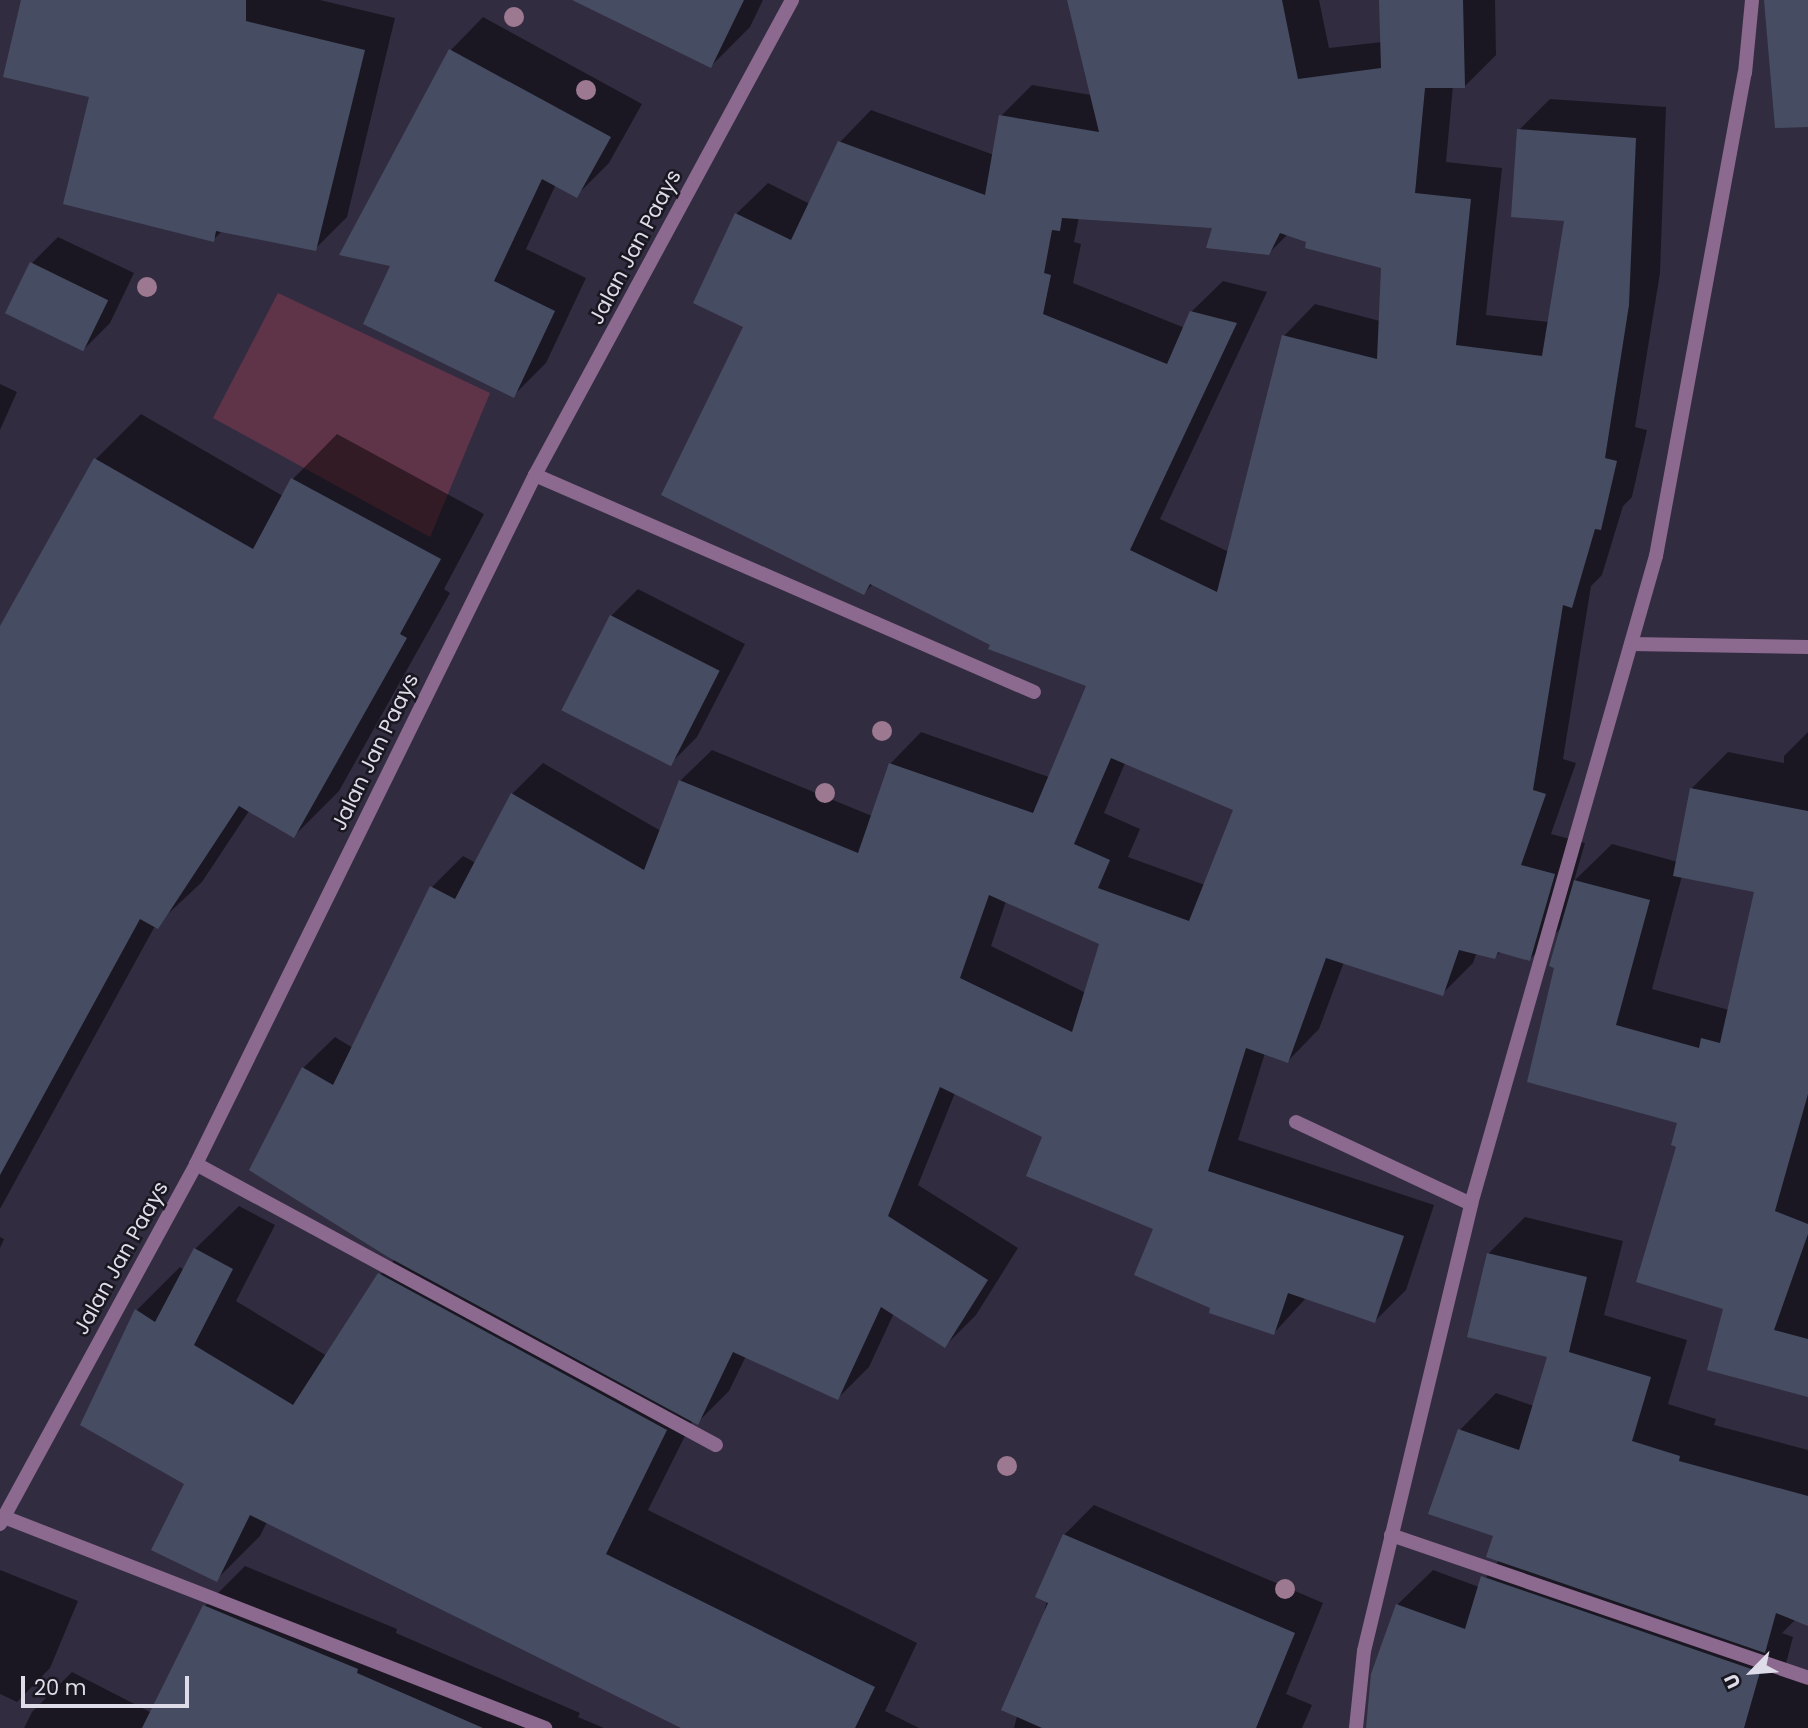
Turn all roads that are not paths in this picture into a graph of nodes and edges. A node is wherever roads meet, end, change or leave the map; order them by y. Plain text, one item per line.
1 (792, 0) edge
2 (1752, 0) edge
3 (536, 475) junction
4 (1631, 644) junction
5 (1808, 647) edge
6 (1034, 692) dead end
7 (1296, 1122) dead end
8 (196, 1164) junction
9 (1471, 1204) junction
10 (716, 1445) dead end
11 (2, 1520) edge
12 (1391, 1535) junction
13 (1808, 1678) edge
14 (545, 1728) edge
15 (1356, 1728) edge

1 - 3 street, Jalan Jan Paays
2 - 4 street
3 - 6 street
3 - 8 street, Jalan Jan Paays
4 - 5 street
4 - 9 street
7 - 9 street
8 - 10 street
8 - 11 street, Jalan Jan Paays
9 - 12 street
11 - 14 street
12 - 13 street
12 - 15 street

